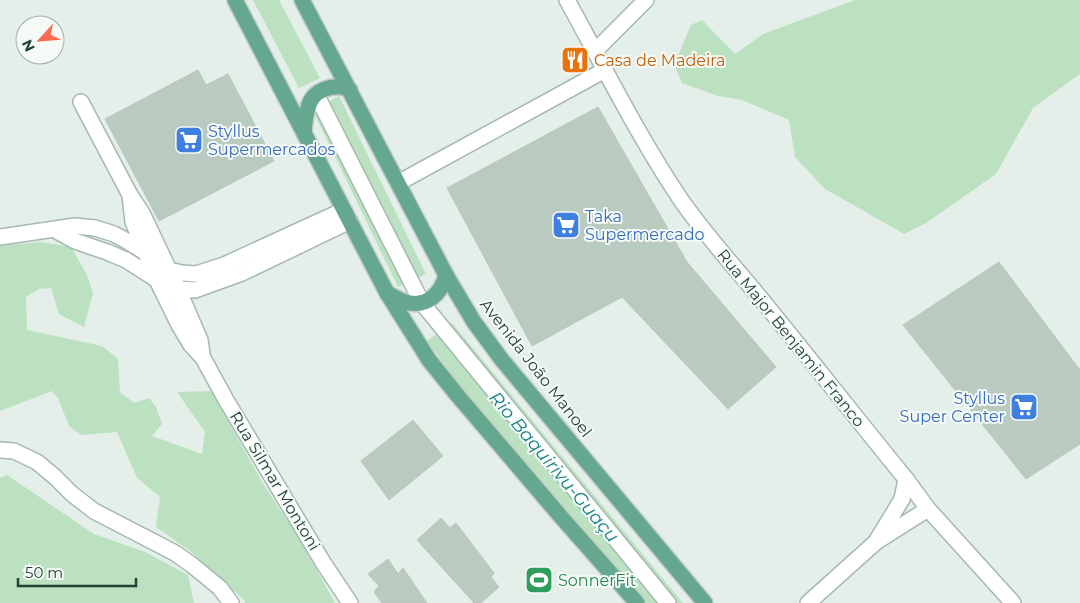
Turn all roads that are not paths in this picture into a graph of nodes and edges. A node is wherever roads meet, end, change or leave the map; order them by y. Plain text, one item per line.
1 (235, 0) edge
2 (302, 0) edge
3 (567, 0) edge
4 (646, 0) edge
5 (595, 51) junction
6 (606, 70) junction
7 (350, 90) junction
8 (316, 94) junction
9 (81, 102) dead end
10 (304, 132) junction
11 (398, 183) junction
12 (130, 195) junction
13 (131, 213) junction
14 (347, 216) junction
15 (56, 230) junction
16 (104, 230) junction
17 (0, 237) edge
18 (145, 252) junction
19 (169, 270) junction
20 (446, 275) junction
21 (156, 278) junction
22 (178, 289) junction
23 (387, 293) junction
24 (422, 303) junction
25 (203, 358) junction
26 (0, 450) edge
27 (906, 479) junction
28 (928, 509) junction
29 (876, 542) junction
30 (231, 603) edge
31 (350, 603) edge
32 (637, 603) edge
33 (668, 603) edge
34 (705, 603) edge
35 (808, 603) edge
36 (1013, 603) edge

1 - 10 main road
2 - 7 main road, Avenida João Manoel
3 - 5 street, Rua Major Benjamin Franco
4 - 5 street
5 - 6 street, Rua Major Benjamin Franco
6 - 11 street
6 - 27 street, Rua Major Benjamin Franco
7 - 8 main road
7 - 11 main road, Avenida João Manoel
8 - 10 main road
8 - 24 street
9 - 12 street, Rua Silmar Montoni
10 - 14 main road
11 - 20 main road, Avenida João Manoel
12 - 13 street, Rua Silmar Montoni
12 - 19 street, Rua Silmar Montoni
13 - 16 street
13 - 18 street, Rua Silmar Montoni
14 - 19 street
14 - 22 street
14 - 23 main road
15 - 16 street
15 - 17 street
15 - 21 street
16 - 18 street
18 - 19 street
18 - 21 street, Rua Silmar Montoni
19 - 22 street, Rua Silmar Montoni
20 - 24 main road
20 - 34 main road, Avenida João Manoel
21 - 22 street
21 - 25 street, Rua Silmar Montoni
22 - 25 street, Rua Silmar Montoni
23 - 24 main road
23 - 32 main road
24 - 33 street
25 - 31 street, Rua Silmar Montoni
26 - 30 street
27 - 28 street, Rua Major Benjamin Franco
27 - 29 street
28 - 29 street
28 - 36 street, Rua Major Benjamin Franco
29 - 35 street

